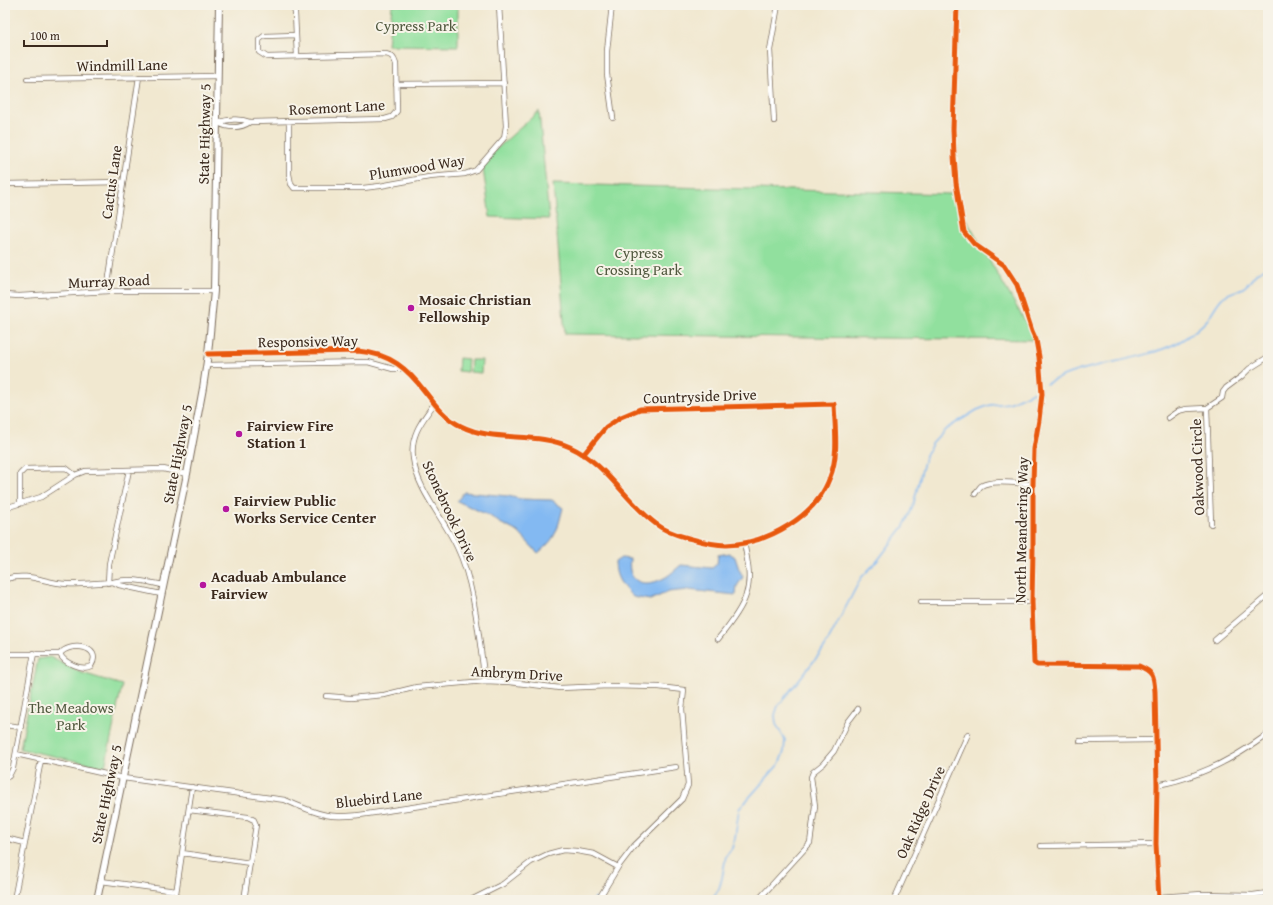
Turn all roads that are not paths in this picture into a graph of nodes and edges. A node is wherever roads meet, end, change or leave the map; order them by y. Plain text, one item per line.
1 (220, 5) edge
2 (293, 5) edge
3 (499, 5) edge
4 (612, 5) edge
5 (778, 5) edge
6 (957, 5) edge
7 (296, 35) junction
8 (297, 56) junction
9 (218, 76) junction
10 (139, 77) junction
11 (27, 79) dead end
12 (504, 83) junction
13 (396, 84) junction
14 (613, 118) dead end
15 (289, 121) junction
16 (774, 121) dead end
17 (218, 123) junction
18 (123, 182) junction
19 (5, 184) edge
20 (214, 291) junction
21 (109, 292) junction
22 (5, 295) edge
23 (208, 354) junction
24 (1268, 357) edge
25 (207, 365) junction
26 (404, 369) junction
27 (434, 404) junction
28 (1207, 408) junction
29 (1168, 418) dead end
30 (583, 455) junction
31 (129, 470) junction
32 (187, 474) junction
33 (75, 475) junction
34 (1033, 484) junction
35 (975, 494) dead end
36 (20, 504) junction
37 (6, 507) edge
38 (1211, 524) dead end
39 (744, 542) junction
40 (5, 580) edge
41 (111, 582) junction
42 (163, 585) junction
43 (161, 594) junction
44 (1268, 595) edge
45 (921, 602) dead end
46 (1032, 602) junction
47 (718, 639) dead end
48 (1215, 640) dead end
49 (34, 653) junction
50 (5, 654) edge
51 (60, 654) junction
52 (485, 681) junction
53 (326, 696) dead end
54 (858, 709) dead end
55 (5, 725) edge
56 (20, 727) junction
57 (968, 734) dead end
58 (1268, 734) edge
59 (1156, 740) junction
60 (1080, 741) dead end
61 (16, 754) junction
62 (41, 760) junction
63 (676, 767) dead end
64 (5, 778) edge
65 (123, 778) junction
66 (1157, 785) junction
67 (192, 787) junction
68 (189, 810) junction
69 (5, 838) edge
70 (25, 842) junction
71 (1156, 844) junction
72 (1041, 846) dead end
73 (182, 853) junction
74 (250, 863) junction
75 (618, 867) junction
76 (101, 881) junction
77 (176, 891) junction
78 (1268, 893) edge
79 (598, 899) edge
80 (1159, 899) edge
81 (14, 900) edge
82 (97, 900) edge
83 (175, 900) edge
84 (244, 900) edge
85 (471, 900) edge
86 (758, 900) edge
87 (894, 900) edge

1 - 9 main road, State Highway 5
2 - 7 street
3 - 12 street
4 - 14 street
5 - 16 street
6 - 34 street, North Meandering Way
7 - 8 street
7 - 8 street
8 - 13 street
9 - 10 street, Windmill Lane
9 - 17 main road, State Highway 5
10 - 11 street, Windmill Lane
10 - 18 street, Cactus Lane
12 - 13 street
12 - 15 street, Plumwood Way
13 - 15 street, Rosemont Lane
15 - 17 street, Rosemont Lane
17 - 20 main road, State Highway 5
18 - 19 street
18 - 21 street, Cactus Lane
20 - 21 street, Murray Road
20 - 23 main road, State Highway 5
21 - 22 street, Murray Road
23 - 25 main road, State Highway 5
23 - 26 street, Responsive Way
24 - 28 street
25 - 26 street, Responsive Way
25 - 32 main road, State Highway 5
26 - 27 street
27 - 30 street
27 - 52 street, Stonebrook Drive
28 - 29 street
28 - 38 street, Oakwood Circle
30 - 39 street
30 - 39 street, Countryside Drive
31 - 32 street
31 - 33 street
31 - 41 street
32 - 42 main road, State Highway 5
33 - 36 street
33 - 36 street
34 - 35 street
34 - 46 street, North Meandering Way
36 - 37 street
39 - 47 street
40 - 41 street
41 - 42 street
41 - 43 street
42 - 43 main road, State Highway 5
43 - 65 main road, State Highway 5
44 - 48 street
45 - 46 street
46 - 59 street, North Meandering Way
49 - 50 street
49 - 51 street
49 - 56 street
51 - 51 street
52 - 53 street, Ambrym Drive
52 - 75 street, Ambrym Drive
54 - 86 street
55 - 56 street
56 - 61 street
57 - 87 street, Oak Ridge Drive
58 - 66 street
59 - 60 street
59 - 66 street, North Meandering Way
61 - 62 street, Bluebird Lane
61 - 64 street
62 - 65 street, Bluebird Lane
62 - 70 street
63 - 67 street, Bluebird Lane
65 - 67 street, Bluebird Lane
65 - 76 main road, State Highway 5
66 - 71 street, North Meandering Way
67 - 68 street
68 - 73 street
68 - 74 street
69 - 70 street
70 - 81 street
71 - 72 street
71 - 80 street, North Meandering Way
73 - 74 street
73 - 77 street
74 - 84 street
75 - 79 street
75 - 85 street
76 - 77 street
76 - 82 main road, State Highway 5
77 - 83 street
78 - 80 street

